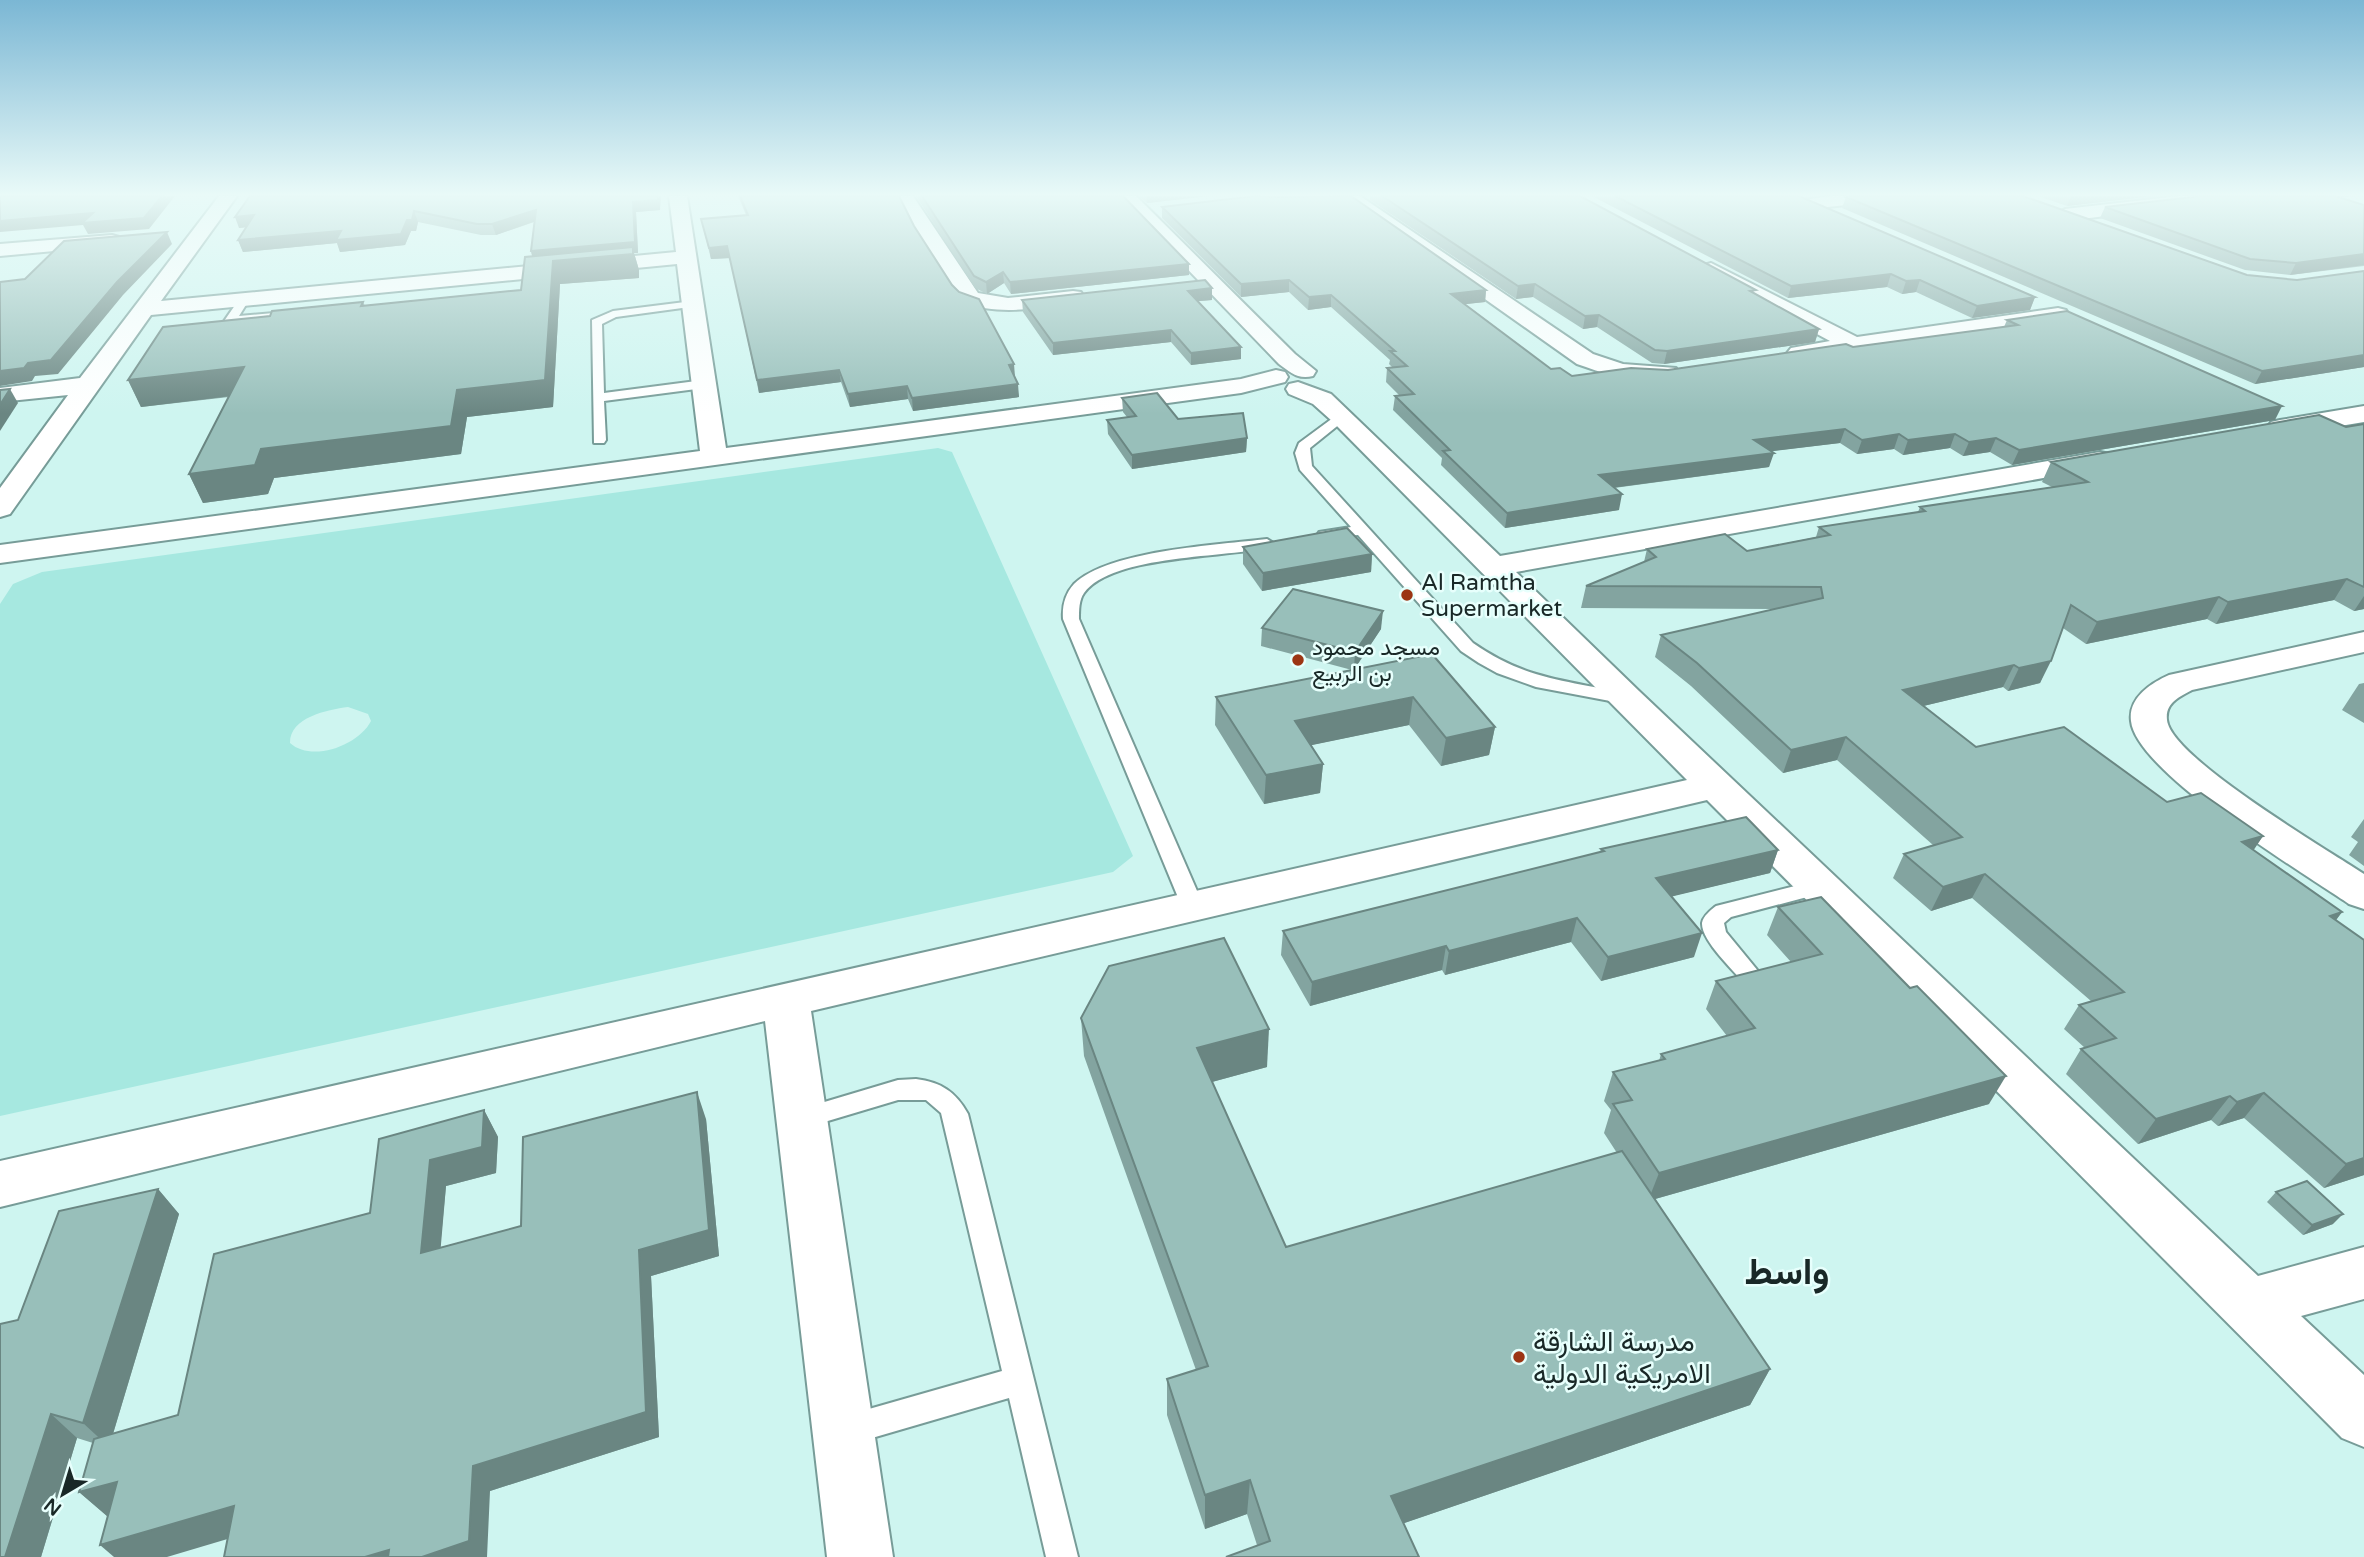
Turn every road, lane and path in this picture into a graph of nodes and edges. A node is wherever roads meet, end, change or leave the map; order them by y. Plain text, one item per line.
1 (174, 269) edge
2 (567, 269) edge
3 (688, 269) edge
4 (951, 269) edge
5 (1197, 269) edge
6 (1455, 269) edge
7 (1709, 269) edge
8 (1210, 282) junction
9 (1183, 285) edge
10 (1088, 296) edge
11 (2025, 297) edge
12 (244, 300) junction
13 (693, 304) junction
14 (144, 309) junction
15 (311, 312) edge
16 (230, 320) junction
17 (298, 326) edge
18 (1854, 345) junction
19 (1773, 357) edge
20 (1691, 370) edge
21 (704, 384) junction
22 (1301, 384) junction
23 (88, 385) junction
24 (0, 395) edge
25 (598, 398) junction
26 (2277, 406) edge
27 (2364, 414) edge
28 (2315, 422) junction
29 (2260, 432) edge
30 (599, 440) dead end
31 (2123, 456) edge
32 (715, 458) junction
33 (0, 508) edge
34 (1362, 530) junction
35 (1308, 538) edge
36 (1281, 542) edge
37 (0, 554) edge
38 (1492, 566) junction
39 (2364, 642) edge
40 (1626, 699) junction
41 (1715, 786) junction
42 (1819, 887) junction
43 (2364, 894) edge
44 (1193, 907) junction
45 (1752, 977) edge
46 (786, 999) junction
47 (801, 1119) junction
48 (0, 1184) edge
49 (2364, 1273) edge
50 (2251, 1304) junction
51 (1020, 1380) junction
52 (2364, 1417) edge
53 (843, 1431) junction
54 (860, 1557) edge
55 (1062, 1557) edge

1 - 14 street
2 - 12 street
3 - 13 street
4 - 10 street
5 - 8 street
6 - 20 street
7 - 18 street
8 - 9 street
8 - 22 street
11 - 18 street
12 - 14 street
12 - 16 lane
13 - 21 street
13 - 25 lane
14 - 23 street
15 - 16 lane
16 - 17 lane
18 - 19 street
21 - 25 lane
21 - 32 street
22 - 32 street
22 - 34 lane
22 - 38 street
23 - 24 street
23 - 33 street
25 - 30 lane
26 - 28 street
27 - 28 street
28 - 29 street
31 - 38 street
32 - 37 street
34 - 35 lane
34 - 40 lane
36 - 44 lane
38 - 40 street
39 - 43 street
40 - 41 street
41 - 42 street
41 - 44 street
42 - 45 lane
42 - 50 street
44 - 46 street
46 - 47 street
46 - 48 street
47 - 51 lane
47 - 53 street
49 - 50 street
50 - 52 street
51 - 53 lane
51 - 55 lane
53 - 54 street

